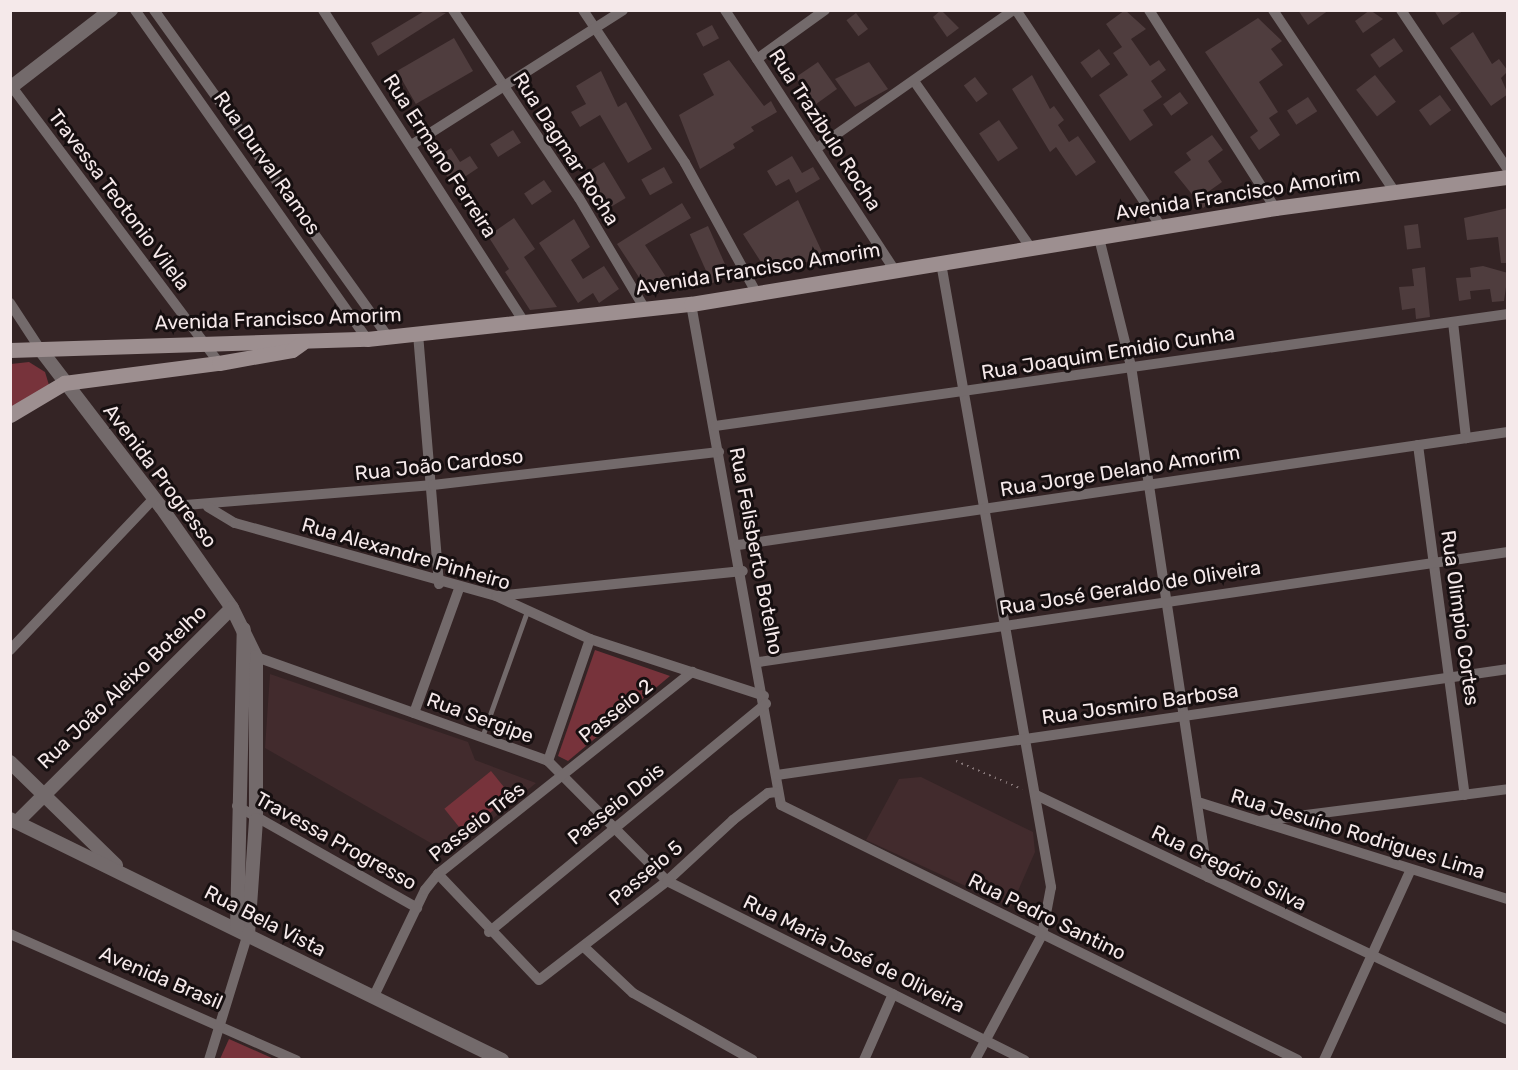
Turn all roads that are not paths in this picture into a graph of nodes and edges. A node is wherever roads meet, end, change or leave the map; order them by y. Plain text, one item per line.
1 (111, 10) edge
2 (135, 10) edge
3 (154, 10) edge
4 (323, 10) edge
5 (453, 10) edge
6 (583, 10) edge
7 (623, 10) edge
8 (725, 10) edge
9 (825, 10) edge
10 (1015, 10) edge
11 (1149, 10) edge
12 (1273, 10) edge
13 (1401, 10) edge
14 (595, 29) junction
15 (757, 58) junction
16 (914, 81) junction
17 (11, 88) edge
18 (504, 89) junction
19 (413, 144) junction
20 (817, 148) junction
21 (1508, 170) edge
22 (1508, 177) edge
23 (1394, 191) junction
24 (1275, 208) junction
25 (1162, 228) junction
26 (1100, 238) junction
27 (1031, 248) junction
28 (941, 263) junction
29 (894, 269) junction
30 (756, 292) junction
31 (10, 303) edge
32 (691, 304) junction
33 (645, 309) junction
34 (1508, 314) edge
35 (525, 322) junction
36 (1453, 322) junction
37 (418, 334) junction
38 (388, 337) junction
39 (367, 339) junction
40 (205, 343) junction
41 (302, 343) junction
42 (40, 349) junction
43 (10, 350) edge
44 (219, 363) junction
45 (1131, 366) junction
46 (64, 383) junction
47 (966, 392) junction
48 (10, 415) edge
49 (715, 426) junction
50 (1508, 432) edge
51 (1466, 438) junction
52 (1418, 445) junction
53 (719, 452) junction
54 (1150, 483) junction
55 (433, 485) junction
56 (158, 503) junction
57 (208, 507) junction
58 (986, 510) junction
59 (738, 545) junction
60 (1508, 552) edge
61 (1434, 563) junction
62 (743, 571) junction
63 (439, 584) junction
64 (459, 589) junction
65 (496, 596) junction
66 (1169, 598) junction
67 (232, 608) junction
68 (527, 611) junction
69 (1007, 624) junction
70 (244, 629) junction
71 (590, 639) junction
72 (10, 650) edge
73 (242, 651) junction
74 (256, 657) junction
75 (759, 662) junction
76 (1508, 669) edge
77 (692, 672) junction
78 (1449, 677) junction
79 (765, 700) junction
80 (414, 713) junction
81 (1188, 716) junction
82 (482, 737) junction
83 (1027, 737) junction
84 (548, 761) junction
85 (10, 762) edge
86 (777, 775) junction
87 (563, 778) junction
88 (1508, 789) edge
89 (43, 792) junction
90 (777, 792) junction
91 (1036, 795) junction
92 (1465, 795) junction
93 (1198, 802) junction
94 (781, 805) joint
95 (237, 806) junction
96 (256, 820) junction
97 (14, 821) edge
98 (1256, 821) junction
99 (613, 829) junction
100 (1410, 872) junction
101 (438, 873) junction
102 (125, 874) junction
103 (1208, 877) junction
104 (667, 881) junction
105 (1508, 899) edge
106 (417, 908) junction
107 (489, 932) junction
108 (10, 934) edge
109 (242, 935) junction
110 (1042, 935) junction
111 (584, 947) junction
112 (1370, 956) junction
113 (893, 994) junction
114 (373, 998) junction
115 (1508, 1020) edge
116 (224, 1024) junction
117 (985, 1039) junction
118 (209, 1059) edge
119 (297, 1059) edge
120 (502, 1059) edge
121 (753, 1059) edge
122 (864, 1059) edge
123 (975, 1059) edge
124 (1025, 1059) edge
125 (1298, 1059) edge
126 (1324, 1059) edge

1 - 17 street
2 - 39 street, Rua Durval Ramos
3 - 38 street, Rua Durval Ramos
4 - 19 street, Rua Ermano Ferreira
5 - 18 street, Rua Dagmar Rocha
6 - 14 street
7 - 14 street
8 - 15 street, Rua Trazibulo Rocha
9 - 15 street
10 - 16 street
10 - 25 street
11 - 24 street
12 - 23 street
13 - 21 street
14 - 18 street
14 - 30 street
15 - 20 street, Rua Trazibulo Rocha
16 - 20 street
16 - 27 street
17 - 40 street, Travessa Teotonio Vilela
18 - 19 street
18 - 33 street, Rua Dagmar Rocha
19 - 35 street, Rua Ermano Ferreira
20 - 29 street, Rua Trazibulo Rocha
22 - 23 main road, Avenida Francisco Amorim
23 - 24 main road, Avenida Francisco Amorim
24 - 25 main road, Avenida Francisco Amorim
25 - 26 main road, Avenida Francisco Amorim
26 - 27 main road, Avenida Francisco Amorim
26 - 45 street
27 - 28 main road, Avenida Francisco Amorim
28 - 29 main road, Avenida Francisco Amorim
28 - 47 street
29 - 30 main road, Avenida Francisco Amorim
30 - 32 main road, Avenida Francisco Amorim
31 - 42 street
32 - 33 main road, Avenida Francisco Amorim
32 - 49 street, Rua Felisberto Botelho
33 - 35 main road, Avenida Francisco Amorim
34 - 36 street, Rua Joaquim Emidio Cunha
35 - 37 main road, Avenida Francisco Amorim
36 - 45 street, Rua Joaquim Emidio Cunha
36 - 51 street
37 - 38 main road, Avenida Francisco Amorim
37 - 55 street
38 - 39 main road, Avenida Francisco Amorim
39 - 41 main road, Avenida Francisco Amorim
40 - 41 main road, Avenida Francisco Amorim
40 - 42 main road, Avenida Francisco Amorim
40 - 44 street, Travessa Teotonio Vilela
41 - 44 main road
42 - 43 main road, Avenida Francisco Amorim
42 - 46 street, Avenida Progresso
44 - 46 main road
45 - 47 street, Rua Joaquim Emidio Cunha
45 - 54 street
46 - 48 main road
46 - 56 street, Avenida Progresso
47 - 49 street, Rua Joaquim Emidio Cunha
47 - 58 street
49 - 53 street, Rua Felisberto Botelho
50 - 51 street, Rua Jorge Delano Amorim
51 - 52 street, Rua Jorge Delano Amorim
52 - 54 street, Rua Jorge Delano Amorim
52 - 61 street, Rua Olimpio Cortes
53 - 55 street, Rua João Cardoso
53 - 59 street, Rua Felisberto Botelho
54 - 58 street, Rua Jorge Delano Amorim
54 - 66 street
55 - 57 street, Rua João Cardoso
55 - 63 street
56 - 57 street, Rua João Cardoso
56 - 67 street, Avenida Progresso
56 - 72 street
57 - 63 street, Rua Alexandre Pinheiro
58 - 59 street, Rua Jorge Delano Amorim
58 - 69 street
59 - 62 street, Rua Felisberto Botelho
60 - 61 street, Rua José Geraldo de Oliveira
61 - 66 street, Rua José Geraldo de Oliveira
61 - 78 street, Rua Olimpio Cortes
62 - 65 street
62 - 75 street, Rua Felisberto Botelho
63 - 64 street, Rua Alexandre Pinheiro
64 - 65 street, Rua Alexandre Pinheiro
64 - 80 street
65 - 68 street, Rua Alexandre Pinheiro
66 - 69 street, Rua José Geraldo de Oliveira
66 - 81 street
67 - 70 street, Avenida Progresso
67 - 89 street, Rua João Aleixo Botelho
68 - 71 street, Rua Alexandre Pinheiro
68 - 82 lane
69 - 75 street, Rua José Geraldo de Oliveira
69 - 83 street
70 - 73 street, Avenida Progresso
70 - 74 street, Avenida Progresso
71 - 77 street, Rua Alexandre Pinheiro
71 - 84 street
73 - 74 street, Rua Sergipe
73 - 95 street, Avenida Progresso
74 - 80 street, Rua Sergipe
74 - 96 street, Avenida Progresso
75 - 79 street, Rua Felisberto Botelho
76 - 78 street, Rua Josmiro Barbosa
77 - 79 street, Rua Alexandre Pinheiro
77 - 87 street, Passeio 2
78 - 81 street, Rua Josmiro Barbosa
78 - 92 street, Rua Olimpio Cortes
79 - 86 street, Rua Felisberto Botelho
79 - 99 street, Passeio Dois
80 - 82 street, Rua Sergipe
81 - 83 street, Rua Josmiro Barbosa
81 - 93 street
82 - 84 street, Rua Sergipe
83 - 86 street, Rua Josmiro Barbosa
83 - 91 street
84 - 87 street, Rua Sergipe
85 - 89 street
86 - 90 street, Rua Felisberto Botelho
87 - 99 street, Rua Sergipe
87 - 101 street, Passeio Três
88 - 92 street
89 - 97 street, Rua João Aleixo Botelho
89 - 102 street
90 - 94 street, Rua Felisberto Botelho
90 - 104 street, Passeio 5
91 - 103 street, Rua Gregório Silva
91 - 110 street
92 - 98 street
93 - 98 street, Rua Jesuíno Rodrigues Lima
93 - 103 street
94 - 110 street, Rua Pedro Santino
95 - 96 street, Travessa Progresso
95 - 109 street, Avenida Progresso
96 - 106 street, Travessa Progresso
96 - 109 street, Avenida Progresso
97 - 102 street, Rua Bela Vista
98 - 100 street, Rua Jesuíno Rodrigues Lima
99 - 104 street, Rua Sergipe
99 - 107 street, Passeio Dois
100 - 105 street, Rua Jesuíno Rodrigues Lima
100 - 112 street
101 - 106 street, Passeio Três
101 - 107 street
102 - 109 street, Rua Bela Vista
103 - 112 street, Rua Gregório Silva
104 - 111 street, Passeio 5
104 - 113 street, Rua Maria José de Oliveira
106 - 114 street, Passeio Três
107 - 111 street, Passeio 5
108 - 116 street, Avenida Brasil
109 - 114 street, Rua Bela Vista
109 - 116 street, Avenida Progresso
110 - 117 street
110 - 125 street, Rua Pedro Santino
111 - 121 street
112 - 115 street, Rua Gregório Silva
112 - 126 street
113 - 117 street, Rua Maria José de Oliveira
113 - 122 street
114 - 120 street, Rua Bela Vista
116 - 118 street, Avenida Progresso
116 - 119 street, Avenida Brasil
117 - 123 street
117 - 124 street, Rua Maria José de Oliveira

